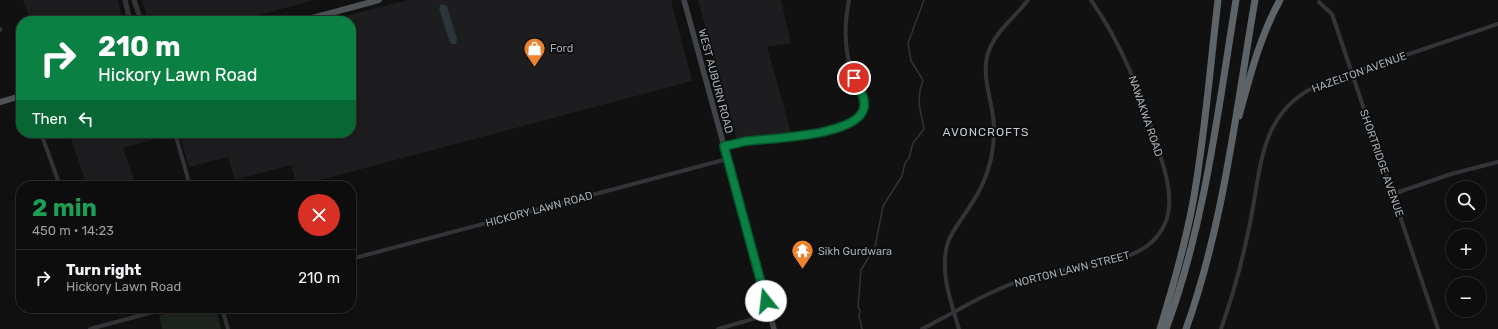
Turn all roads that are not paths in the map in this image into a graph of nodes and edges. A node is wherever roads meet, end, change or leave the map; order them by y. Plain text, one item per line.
1 (125, 0) edge
2 (134, 0) edge
3 (379, 0) edge
4 (684, 0) edge
5 (849, 0) edge
6 (1028, 0) edge
7 (1091, 0) edge
8 (1218, 0) edge
9 (1236, 0) edge
10 (1255, 0) edge
11 (1280, 0) edge
12 (1319, 2) dead end
13 (129, 16) edge
14 (139, 16) edge
15 (320, 16) edge
16 (1498, 24) edge
17 (1352, 72) junction
18 (16, 97) edge
19 (0, 102) edge
20 (43, 138) edge
21 (176, 138) edge
22 (724, 146) junction
23 (1229, 153) junction
24 (727, 159) junction
25 (1498, 162) edge
26 (58, 181) edge
27 (189, 181) edge
28 (1393, 194) junction
29 (1156, 238) joint
30 (356, 258) edge
31 (954, 312) junction
32 (149, 313) edge
33 (223, 313) edge
34 (770, 314) junction
35 (90, 329) edge
36 (228, 329) edge
37 (718, 329) edge
38 (774, 329) edge
39 (922, 329) edge
40 (959, 329) edge
41 (1160, 329) edge
42 (1166, 329) edge
43 (1186, 329) edge
44 (1221, 329) edge
45 (1438, 329) edge

1 - 13 street
2 - 14 street
3 - 15 main road
4 - 22 main road, WEST AUBURN ROAD
5 - 22 street
6 - 31 street
7 - 29 street, NAWAKWA ROAD
8 - 41 highway
9 - 42 highway
10 - 23 highway
11 - 23 highway
12 - 17 street, SHORTRIDGE AVENUE
16 - 17 street, HAZELTON AVENUE
17 - 28 street, SHORTRIDGE AVENUE
17 - 44 street, HAZELTON AVENUE
18 - 19 main road
20 - 26 street
21 - 27 street
22 - 24 main road, WEST AUBURN ROAD
23 - 43 highway
24 - 30 street, HICKORY LAWN ROAD
24 - 34 main road, WEST AUBURN ROAD
25 - 28 street
28 - 45 street, SHORTRIDGE AVENUE
29 - 31 street, NORTON LAWN STREET
31 - 39 street, NORTON LAWN STREET
31 - 40 street
32 - 35 street
33 - 36 street
34 - 37 street
34 - 38 main road, WEST AUBURN ROAD

